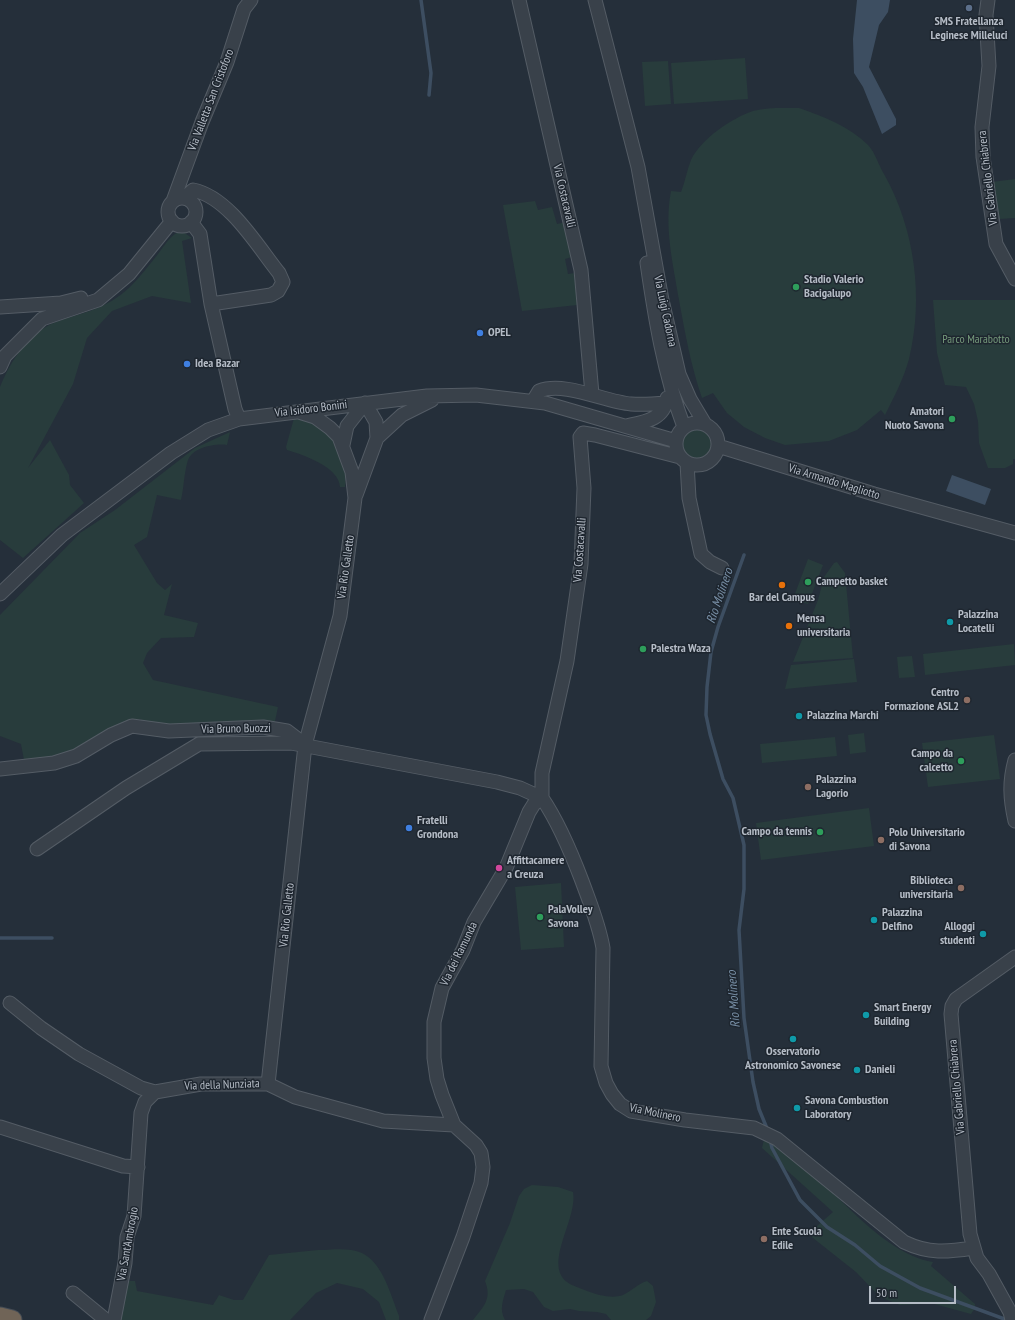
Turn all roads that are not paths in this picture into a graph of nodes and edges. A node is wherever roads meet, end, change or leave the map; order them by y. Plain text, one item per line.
1 (251, 0) edge
2 (519, 0) edge
3 (595, 0) edge
4 (988, 0) edge
5 (643, 193) junction
6 (178, 199) junction
7 (172, 221) junction
8 (191, 222) junction
9 (1015, 279) edge
10 (113, 288) junction
11 (211, 304) junction
12 (0, 307) edge
13 (664, 356) junction
14 (0, 367) edge
15 (592, 394) junction
16 (446, 396) junction
17 (533, 401) junction
18 (365, 403) junction
19 (666, 403) junction
20 (297, 411) junction
21 (239, 419) junction
22 (705, 424) junction
23 (624, 426) junction
24 (684, 427) junction
25 (377, 438) junction
26 (676, 441) junction
27 (344, 445) junction
28 (718, 446) junction
29 (684, 460) junction
30 (355, 498) junction
31 (1015, 533) edge
32 (722, 568) dead end
33 (0, 594) edge
34 (305, 746) junction
35 (1015, 760) edge
36 (0, 769) edge
37 (542, 798) junction
38 (1015, 821) edge
39 (37, 848) dead end
40 (1015, 957) edge
41 (10, 1003) dead end
42 (268, 1084) junction
43 (154, 1092) junction
44 (454, 1125) junction
45 (0, 1128) edge
46 (138, 1167) junction
47 (973, 1248) junction
48 (73, 1293) dead end
49 (1011, 1316) edge
50 (0, 1317) edge
51 (12, 1320) edge
52 (106, 1320) edge
53 (114, 1320) edge
54 (431, 1320) edge

1 - 6 street, Via Valletta San Cristoforo
2 - 15 street, Via Costacavalli
3 - 5 street, Via Luigi Cadorna
4 - 9 street, Via Gabriello Chiabrera
5 - 13 street, Via Luigi Cadorna
5 - 22 street, Via Luigi Cadorna
6 - 7 street
6 - 8 street
6 - 11 street
7 - 8 street
7 - 10 street
8 - 11 street
10 - 12 street
10 - 14 street
11 - 21 street
13 - 19 street, Via Luigi Cadorna
13 - 24 street, Via Luigi Cadorna
15 - 17 street
15 - 19 street
16 - 17 street, Via Isidoro Bonini
16 - 18 street, Via Isidoro Bonini
16 - 25 street
17 - 23 street, Via Isidoro Bonini
18 - 20 street, Via Isidoro Bonini
18 - 25 street
18 - 27 street
19 - 23 street
20 - 21 street, Via Isidoro Bonini
20 - 27 street, Via Rio Galletto
21 - 33 street, Via Isidoro Bonini
22 - 24 street
22 - 28 street
23 - 26 street, Via Isidoro Bonini
24 - 26 street
25 - 30 street
26 - 29 street
27 - 30 street, Via Rio Galletto
28 - 29 street
28 - 31 street, Via Armando Magliotto
29 - 32 street
29 - 37 street, Via Costacavalli
30 - 34 street, Via Rio Galletto
34 - 36 street, Via Bruno Buozzi
34 - 37 street, Via Bruno Buozzi
34 - 39 street
34 - 42 street, Via Rio Galletto
35 - 38 street
37 - 44 street, Via dei Ramunda
37 - 47 street, Via Molinero
40 - 47 street, Via Gabriello Chiabrera
41 - 43 street
42 - 43 street, Via della Nunziata
42 - 44 street, Via della Nunziata
43 - 46 street, Via Sant'Ambrogio
44 - 54 street, Via dei Ramunda
45 - 46 street
46 - 53 street, Via Sant'Ambrogio
47 - 49 street
48 - 52 street
50 - 51 highway

